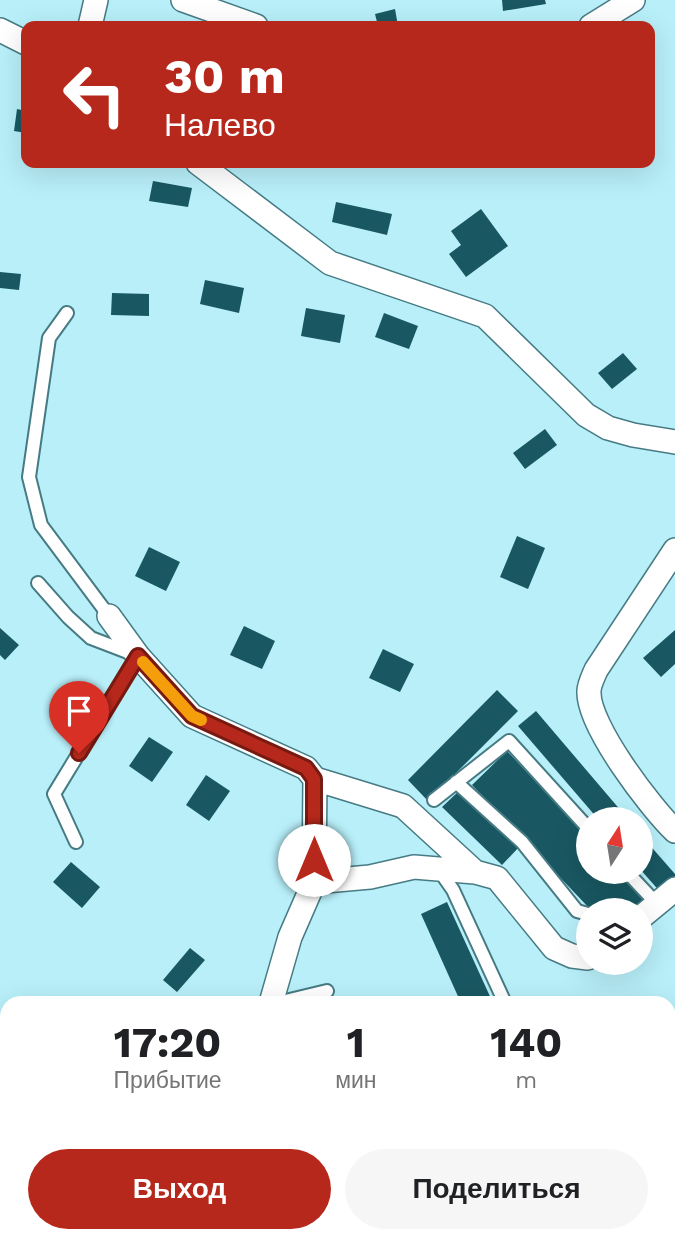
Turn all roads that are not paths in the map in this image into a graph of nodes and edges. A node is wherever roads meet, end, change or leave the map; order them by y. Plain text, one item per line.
1 (96, 0) edge
2 (183, 0) edge
3 (633, 0) edge
4 (91, 21) edge
5 (242, 21) edge
6 (599, 21) edge
7 (0, 30) edge
8 (21, 40) edge
9 (205, 168) edge
10 (67, 313) dead end
11 (675, 442) edge
12 (675, 550) edge
13 (38, 583) dead end
14 (110, 617) joint
15 (138, 656) junction
16 (314, 779) junction
17 (456, 782) junction
18 (434, 800) dead end
19 (576, 815) edge
20 (675, 831) edge
21 (76, 842) dead end
22 (439, 870) junction
23 (475, 872) junction
24 (314, 882) junction
25 (675, 889) edge
26 (653, 908) edge
27 (576, 909) edge
28 (576, 956) edge
29 (327, 992) dead end
30 (273, 996) edge
31 (309, 996) edge
32 (502, 996) edge

1 - 4 street
2 - 5 street
3 - 6 street
7 - 8 street
9 - 11 street
10 - 14 lane
12 - 20 street
13 - 15 lane
14 - 15 street
15 - 16 street
15 - 21 lane
16 - 23 street
16 - 24 street
17 - 18 lane
17 - 19 lane
17 - 27 lane
22 - 23 street
22 - 24 street
22 - 32 lane
23 - 28 street
24 - 30 street
25 - 26 street
29 - 31 lane

